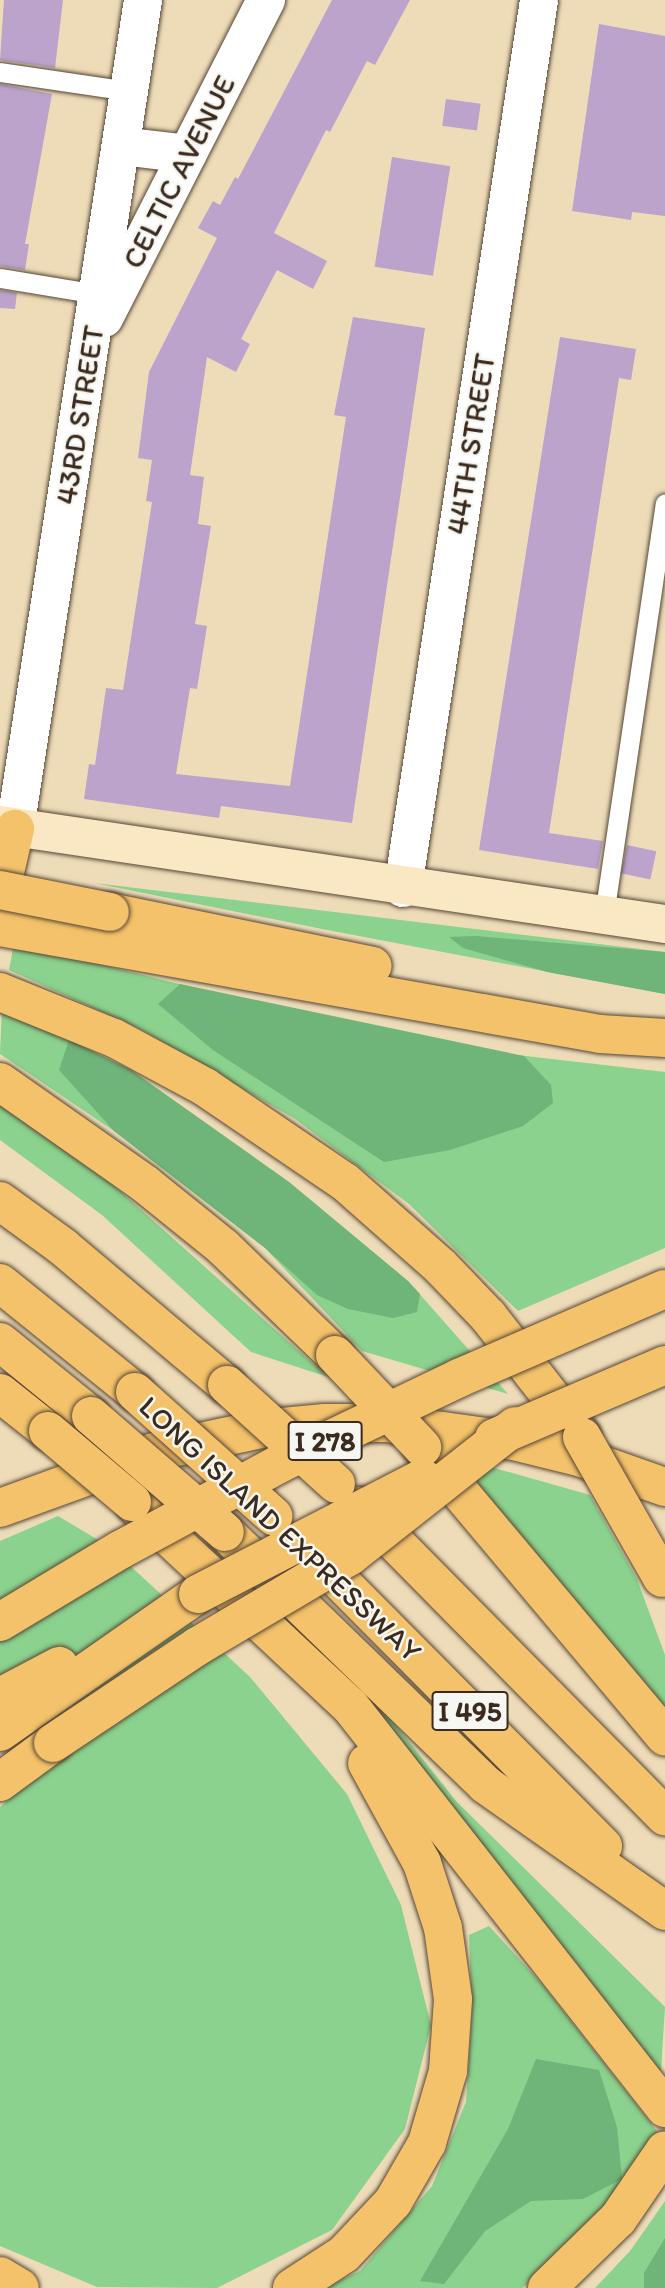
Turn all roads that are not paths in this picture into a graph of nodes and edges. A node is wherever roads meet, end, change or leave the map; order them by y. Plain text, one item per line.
1 (143, 0) edge
2 (266, 0) edge
3 (539, 0) edge
4 (0, 72) edge
5 (129, 91) junction
6 (121, 146) junction
7 (188, 154) junction
8 (0, 278) edge
9 (98, 294) junction
10 (90, 344) junction
11 (665, 503) edge
12 (7, 827) edge
13 (404, 888) junction
14 (0, 892) edge
15 (604, 915) junction
16 (665, 924) edge
17 (0, 927) edge
18 (104, 928) junction
19 (0, 992) edge
20 (665, 1031) edge
21 (665, 1038) edge
22 (0, 1082) edge
23 (0, 1201) edge
24 (0, 1283) edge
25 (665, 1289) edge
26 (0, 1342) edge
27 (665, 1365) edge
28 (0, 1392) edge
29 (515, 1426) junction
30 (582, 1437) junction
31 (665, 1487) edge
32 (0, 1508) edge
33 (665, 1529) edge
34 (664, 1580) edge
35 (0, 1622) edge
36 (262, 1624) junction
37 (6, 1710) edge
38 (665, 1737) edge
39 (0, 1782) edge
40 (665, 1816) edge
41 (665, 1910) edge
42 (655, 2096) edge
43 (665, 2150) edge
44 (0, 2276) edge
45 (20, 2288) edge
46 (292, 2288) edge
47 (547, 2288) edge

1 - 5 street, 43RD STREET
2 - 7 street, CELTIC AVENUE
3 - 13 street, 44TH STREET
4 - 5 lane
5 - 6 street, 43RD STREET
6 - 7 street
6 - 9 street, 43RD STREET
7 - 10 street, CELTIC AVENUE
8 - 9 lane
9 - 10 street, 43RD STREET
10 - 12 street, 43RD STREET
11 - 15 lane
12 - 13 main road
12 - 14 highway
13 - 15 main road
14 - 18 highway, bridge
15 - 16 main road
17 - 18 highway
18 - 20 highway
18 - 21 highway
19 - 30 highway
22 - 38 highway, bridge
23 - 40 highway, I 495, bridge
24 - 41 highway, LONG ISLAND EXPRESSWAY / I 495, bridge
25 - 35 highway, I 278, bridge
26 - 41 highway, bridge
27 - 29 highway, I 278, bridge
28 - 36 highway, bridge
29 - 37 highway, I 278, bridge
29 - 39 highway, bridge
30 - 33 highway, bridge
30 - 34 highway, bridge
31 - 32 highway
36 - 42 highway
36 - 46 highway
43 - 47 highway
44 - 45 highway

